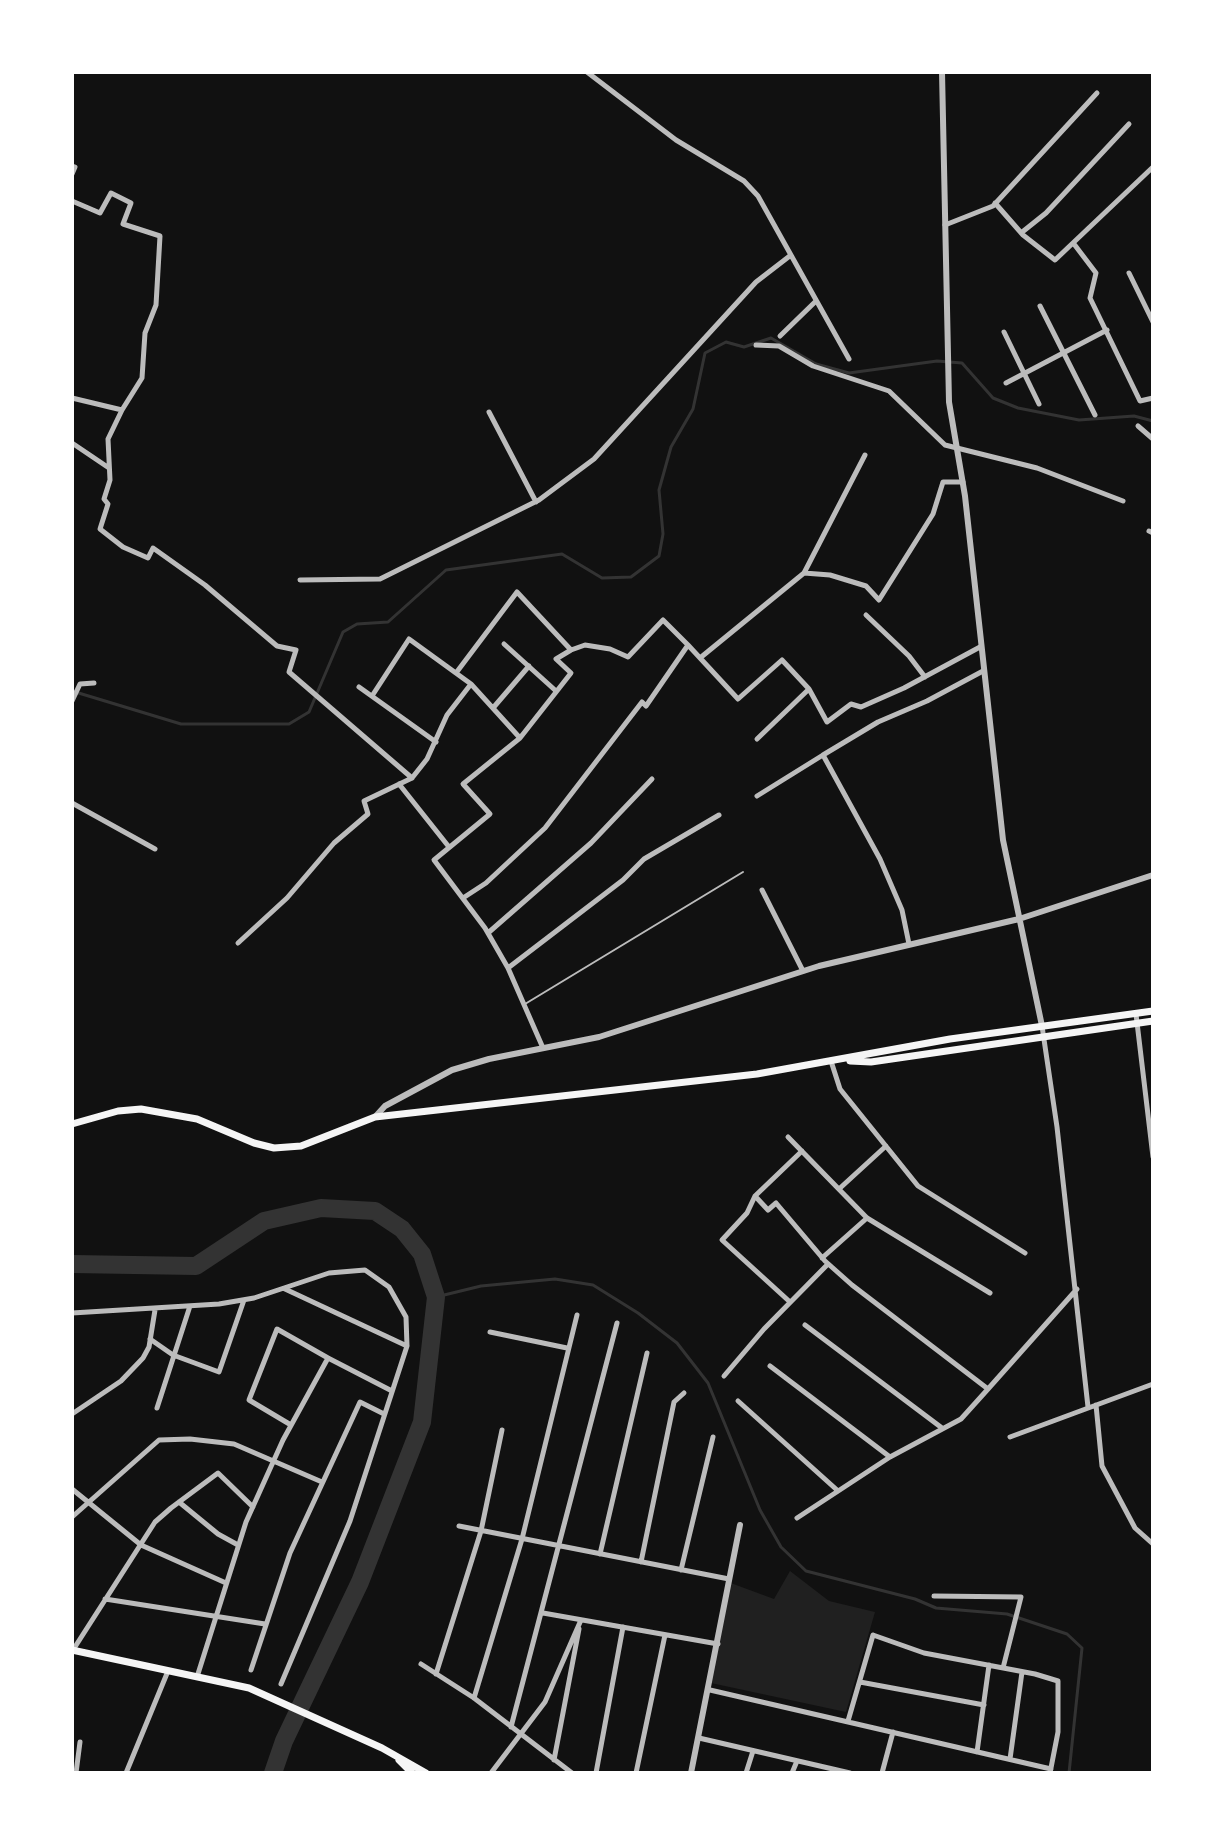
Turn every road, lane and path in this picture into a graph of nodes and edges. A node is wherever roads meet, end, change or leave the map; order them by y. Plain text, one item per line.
1 (587, 72) edge
2 (942, 72) edge
3 (1097, 93) dead end
4 (1129, 124) dead end
5 (72, 166) edge
6 (1153, 167) edge
7 (72, 174) edge
8 (72, 201) edge
9 (995, 203) junction
10 (945, 225) junction
11 (1021, 233) junction
12 (1074, 244) junction
13 (791, 255) junction
14 (1129, 273) dead end
15 (816, 301) junction
16 (1040, 306) dead end
17 (1153, 322) edge
18 (1107, 330) junction
19 (1004, 332) dead end
20 (780, 336) dead end
21 (756, 345) dead end
22 (1063, 353) junction
23 (849, 359) dead end
24 (1024, 374) junction
25 (1006, 383) dead end
26 (72, 398) edge
27 (1153, 398) edge
28 (1039, 404) dead end
29 (122, 410) junction
30 (489, 412) dead end
31 (1095, 415) dead end
32 (1138, 426) dead end
33 (1153, 439) edge
34 (72, 443) edge
35 (957, 449) junction
36 (865, 455) dead end
37 (110, 469) junction
38 (963, 482) junction
39 (1123, 501) dead end
40 (536, 502) junction
41 (804, 573) junction
42 (300, 580) dead end
43 (866, 615) dead end
44 (504, 644) dead end
45 (688, 645) junction
46 (980, 647) junction
47 (571, 650) junction
48 (700, 658) junction
49 (529, 666) junction
50 (983, 671) junction
51 (456, 673) junction
52 (925, 677) junction
53 (94, 683) dead end
54 (471, 684) junction
55 (359, 687) dead end
56 (809, 689) junction
57 (556, 691) junction
58 (372, 696) junction
59 (73, 700) edge
60 (493, 708) junction
61 (520, 738) junction
62 (757, 739) dead end
63 (436, 742) junction
64 (823, 755) junction
65 (412, 778) junction
66 (652, 779) dead end
67 (399, 784) junction
68 (757, 796) dead end
69 (72, 803) edge
70 (719, 815) dead end
71 (449, 847) junction
72 (155, 849) dead end
73 (743, 872) dead end
74 (1153, 875) edge
75 (762, 890) dead end
76 (463, 898) junction
77 (1019, 919) junction
78 (488, 933) junction
79 (238, 943) dead end
80 (909, 944) junction
81 (508, 968) junction
82 (803, 971) junction
83 (524, 1004) junction
84 (1153, 1011) edge
85 (1136, 1014) junction
86 (1153, 1021) edge
87 (1137, 1024) junction
88 (1042, 1026) junction
89 (1044, 1036) junction
90 (543, 1048) junction
91 (834, 1060) junction
92 (375, 1117) junction
93 (72, 1124) edge
94 (788, 1137) dead end
95 (886, 1146) junction
96 (802, 1151) junction
97 (1153, 1155) edge
98 (839, 1189) junction
99 (755, 1196) junction
100 (867, 1218) junction
101 (1025, 1253) dead end
102 (822, 1258) junction
103 (828, 1264) junction
104 (285, 1289) junction
105 (1077, 1289) junction
106 (990, 1293) dead end
107 (244, 1300) junction
108 (790, 1302) junction
109 (190, 1306) junction
110 (155, 1310) junction
111 (72, 1313) edge
112 (577, 1315) dead end
113 (617, 1323) dead end
114 (805, 1325) dead end
115 (490, 1332) dead end
116 (150, 1339) junction
117 (407, 1346) junction
118 (567, 1348) junction
119 (647, 1353) dead end
120 (173, 1355) junction
121 (328, 1358) junction
122 (770, 1366) dead end
123 (724, 1376) dead end
124 (1153, 1384) edge
125 (988, 1389) junction
126 (392, 1391) junction
127 (684, 1393) dead end
128 (738, 1401) dead end
129 (1096, 1405) junction
130 (1088, 1407) junction
131 (157, 1408) dead end
132 (72, 1414) edge
133 (384, 1414) junction
134 (291, 1425) junction
135 (942, 1428) junction
136 (502, 1430) dead end
137 (713, 1437) dead end
138 (1010, 1437) dead end
139 (890, 1457) junction
140 (274, 1460) junction
141 (322, 1482) junction
142 (72, 1489) edge
143 (837, 1490) junction
144 (87, 1502) junction
145 (179, 1502) junction
146 (253, 1507) junction
147 (72, 1517) edge
148 (797, 1518) dead end
149 (740, 1525) dead end
150 (459, 1526) dead end
151 (481, 1531) junction
152 (522, 1539) junction
153 (1153, 1544) edge
154 (141, 1545) junction
155 (238, 1545) junction
156 (558, 1546) junction
157 (600, 1554) junction
158 (641, 1562) junction
159 (681, 1570) junction
160 (729, 1579) junction
161 (226, 1583) junction
162 (934, 1596) dead end
163 (105, 1599) junction
164 (543, 1613) junction
165 (216, 1616) junction
166 (581, 1620) junction
167 (265, 1624) junction
168 (623, 1627) junction
169 (665, 1635) junction
170 (718, 1644) junction
171 (72, 1650) edge
172 (421, 1664) dead end
173 (989, 1665) junction
174 (1003, 1668) junction
175 (251, 1670) dead end
176 (168, 1671) junction
177 (1022, 1672) junction
178 (436, 1674) junction
179 (197, 1677) junction
180 (860, 1682) junction
181 (281, 1684) dead end
182 (710, 1690) junction
183 (474, 1698) junction
184 (984, 1705) junction
185 (848, 1721) junction
186 (511, 1727) junction
187 (893, 1732) junction
188 (520, 1734) junction
189 (699, 1738) junction
190 (80, 1742) dead end
191 (753, 1751) junction
192 (977, 1752) junction
193 (398, 1758) junction
194 (1010, 1759) junction
195 (554, 1760) junction
196 (797, 1761) junction
197 (836, 1771) edge
198 (1050, 1771) edge
199 (76, 1773) edge
200 (126, 1773) edge
201 (412, 1773) edge
202 (426, 1773) edge
203 (491, 1773) edge
204 (572, 1773) edge
205 (596, 1773) edge
206 (636, 1773) edge
207 (691, 1773) edge
208 (746, 1773) edge
209 (792, 1773) edge
210 (850, 1773) edge
211 (882, 1773) edge

1 - 13 street
2 - 10 street
3 - 9 street
4 - 11 street
5 - 7 street
6 - 12 street
8 - 29 street
9 - 10 street
9 - 11 street
10 - 35 street
11 - 12 street
12 - 18 street
13 - 15 street
13 - 40 street
14 - 17 street
15 - 20 street
15 - 23 street
16 - 22 street
18 - 22 street
18 - 27 street
19 - 24 street
21 - 35 street
22 - 24 street
22 - 31 street
24 - 25 street
24 - 28 street
26 - 29 street
29 - 37 street
30 - 40 street
32 - 33 street
34 - 37 street
35 - 38 street
35 - 39 street
36 - 41 street
37 - 65 street
38 - 41 street
38 - 46 street
40 - 42 street
41 - 48 street
43 - 52 street
44 - 49 street
45 - 47 street
45 - 48 street
45 - 76 street
46 - 50 street
46 - 52 street
47 - 51 street
47 - 57 street
48 - 56 street
49 - 57 street
49 - 60 street
50 - 64 street
50 - 77 street
51 - 54 street
51 - 58 street
52 - 56 street
53 - 59 street
54 - 60 street
54 - 63 street
55 - 58 street
56 - 62 street
57 - 61 street
58 - 63 street
60 - 61 street
61 - 71 street
63 - 65 street
64 - 68 street
64 - 80 street
65 - 67 street
66 - 78 street
67 - 71 street
67 - 79 street
69 - 72 street
70 - 81 street
71 - 76 street
73 - 83 lane
74 - 77 street
75 - 82 street
76 - 78 street
77 - 80 street
77 - 88 street
78 - 81 street
80 - 82 street
81 - 83 street
82 - 90 street
83 - 90 street
84 - 85 main road
85 - 87 street
85 - 88 main road
86 - 87 main road
87 - 89 main road
87 - 97 street
88 - 89 street
88 - 91 main road
89 - 91 main road
89 - 105 street
90 - 92 street
91 - 92 main road
91 - 95 street
92 - 93 main road
94 - 96 street
95 - 98 street
95 - 101 street
96 - 98 street
96 - 99 street
98 - 100 street
99 - 102 street
99 - 108 street
100 - 102 street
100 - 106 street
102 - 103 street
103 - 108 street
103 - 125 street
104 - 107 street
104 - 117 street
104 - 117 street
105 - 125 street
105 - 130 street
107 - 109 street
107 - 120 street
108 - 123 street
109 - 110 street
109 - 120 street
110 - 111 street
110 - 116 street
112 - 118 street
113 - 156 street
114 - 135 street
115 - 118 street
116 - 120 street
116 - 132 street
117 - 126 street
118 - 152 street
119 - 157 street
120 - 131 street
121 - 126 street
121 - 134 street
121 - 134 street
122 - 139 street
124 - 129 street
125 - 135 street
126 - 133 street
127 - 158 street
128 - 143 street
129 - 130 street
129 - 153 street
130 - 138 street
133 - 141 street
133 - 181 street
134 - 140 street
135 - 139 street
136 - 151 street
137 - 159 street
139 - 143 street
140 - 141 street
140 - 144 street
140 - 146 street
141 - 167 street
142 - 144 street
143 - 148 street
144 - 147 street
144 - 154 street
145 - 146 street
145 - 154 street
145 - 155 street
146 - 155 street
149 - 160 street
150 - 151 street
151 - 152 street
151 - 178 street
152 - 156 street
152 - 183 street
154 - 161 street
154 - 163 street
155 - 161 street
156 - 157 street
156 - 164 street
157 - 158 street
158 - 159 street
159 - 160 street
160 - 170 street
161 - 165 street
162 - 174 street
163 - 165 street
163 - 171 street
164 - 166 street
164 - 186 street
165 - 167 street
165 - 179 street
166 - 168 street
166 - 188 street
166 - 195 street
167 - 175 street
168 - 169 street
168 - 205 street
169 - 170 street
169 - 206 street
170 - 182 street
171 - 176 main road
172 - 178 street
173 - 174 street
173 - 180 street
173 - 184 street
174 - 177 street
176 - 179 main road
176 - 200 street
177 - 194 street
177 - 198 street
178 - 183 street
179 - 193 main road
180 - 184 street
180 - 185 street
182 - 185 street
182 - 189 street
183 - 186 street
184 - 192 street
185 - 187 street
186 - 188 street
187 - 192 street
187 - 211 street
188 - 195 street
188 - 203 street
189 - 191 street
189 - 207 street
190 - 199 street
191 - 196 street
191 - 208 street
192 - 194 street
193 - 201 main road
193 - 202 main road
194 - 198 street
195 - 204 street
196 - 197 street
196 - 209 street
197 - 210 street

